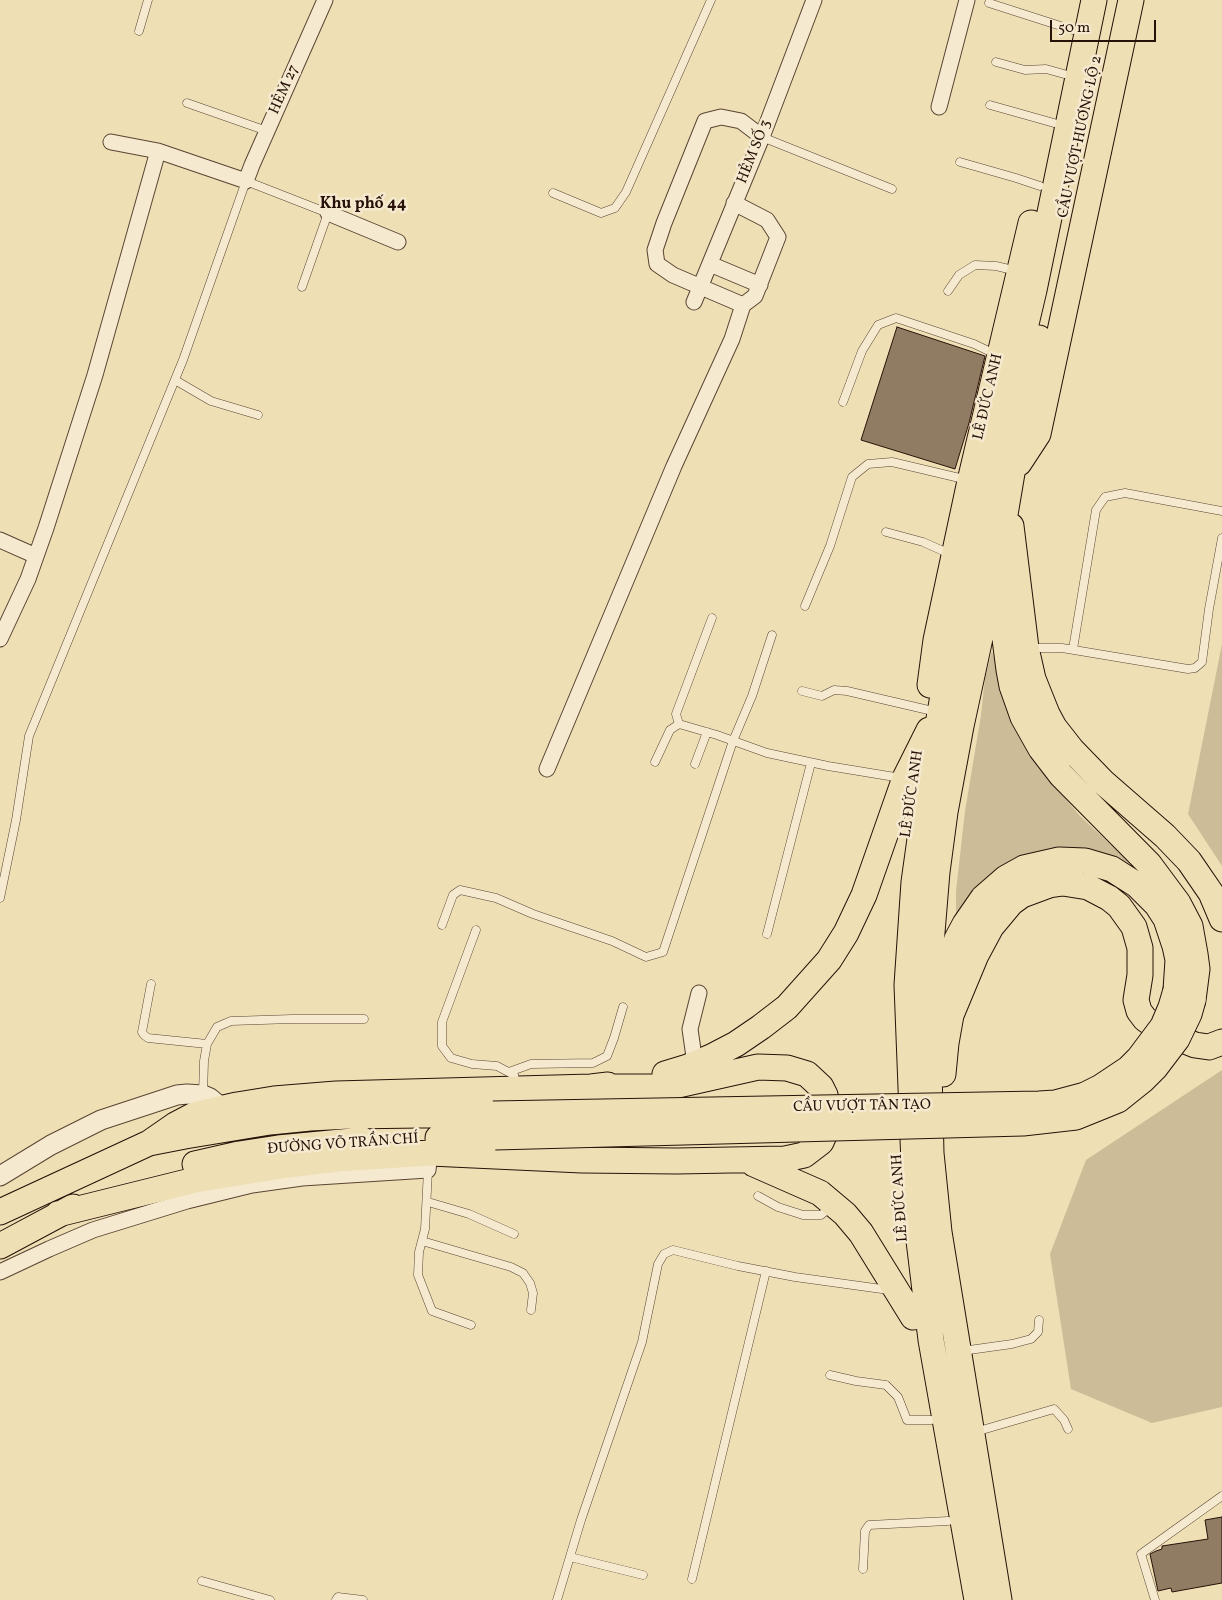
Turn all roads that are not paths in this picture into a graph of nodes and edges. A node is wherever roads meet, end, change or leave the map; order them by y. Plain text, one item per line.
1 (148, 0) edge
2 (324, 0) edge
3 (711, 0) edge
4 (814, 0) edge
5 (967, 0) edge
6 (1080, 0) edge
7 (1094, 0) edge
8 (1126, 0) edge
9 (988, 2) dead end
10 (1073, 30) junction
11 (138, 31) dead end
12 (996, 62) dead end
13 (1064, 74) junction
14 (187, 103) dead end
15 (990, 105) dead end
16 (938, 107) dead end
17 (1054, 123) junction
18 (267, 131) junction
19 (762, 137) junction
20 (111, 142) dead end
21 (158, 151) junction
22 (960, 162) dead end
23 (246, 181) junction
24 (1040, 186) junction
25 (892, 189) dead end
26 (553, 193) dead end
27 (734, 203) junction
28 (328, 213) junction
29 (398, 242) dead end
30 (710, 264) junction
31 (1037, 269) junction
32 (760, 285) junction
33 (700, 286) junction
34 (302, 287) dead end
35 (948, 291) dead end
36 (694, 302) dead end
37 (744, 305) junction
38 (998, 356) junction
39 (175, 380) junction
40 (844, 402) dead end
41 (1016, 405) junction
42 (258, 415) dead end
43 (970, 480) junction
44 (1010, 482) junction
45 (1222, 511) edge
46 (886, 532) dead end
47 (1222, 538) edge
48 (0, 540) edge
49 (999, 550) junction
50 (36, 556) junction
51 (954, 556) junction
52 (805, 606) dead end
53 (712, 618) dead end
54 (772, 635) dead end
55 (0, 639) edge
56 (1016, 649) junction
57 (1073, 649) junction
58 (802, 691) dead end
59 (935, 697) junction
60 (679, 724) junction
61 (707, 732) junction
62 (734, 741) junction
63 (920, 747) junction
64 (655, 762) dead end
65 (811, 763) junction
66 (695, 764) dead end
67 (547, 770) dead end
68 (917, 780) junction
69 (1047, 861) junction
70 (0, 898) edge
71 (1222, 919) edge
72 (442, 925) dead end
73 (991, 927) junction
74 (476, 930) dead end
75 (768, 934) dead end
76 (151, 984) dead end
77 (699, 993) dead end
78 (1184, 995) junction
79 (623, 1006) dead end
80 (364, 1019) dead end
81 (928, 1028) junction
82 (1222, 1042) edge
83 (207, 1044) junction
84 (706, 1059) junction
85 (513, 1080) junction
86 (592, 1087) junction
87 (212, 1102) junction
88 (494, 1125) junction
89 (149, 1143) junction
90 (744, 1160) junction
91 (429, 1162) junction
92 (0, 1176) edge
93 (758, 1196) dead end
94 (428, 1202) junction
95 (834, 1205) junction
96 (0, 1212) edge
97 (58, 1214) junction
98 (514, 1234) dead end
99 (422, 1241) junction
100 (0, 1246) edge
101 (766, 1271) junction
102 (0, 1272) edge
103 (951, 1278) junction
104 (896, 1290) junction
105 (531, 1310) dead end
106 (913, 1317) junction
107 (1039, 1320) dead end
108 (470, 1325) dead end
109 (969, 1350) junction
110 (830, 1375) dead end
111 (931, 1420) junction
112 (1068, 1429) dead end
113 (982, 1430) junction
114 (1222, 1496) edge
115 (948, 1521) junction
116 (570, 1557) junction
117 (862, 1569) dead end
118 (643, 1575) dead end
119 (692, 1579) dead end
120 (202, 1581) dead end
121 (270, 1600) edge
122 (336, 1600) edge
123 (363, 1600) edge
124 (557, 1600) edge
125 (961, 1600) edge
126 (977, 1600) edge
127 (999, 1600) edge
128 (1011, 1600) edge
129 (1155, 1600) edge

1 - 11 lane
2 - 18 street, HẺM 27
3 - 26 lane
4 - 19 street, HẺM SỐ 3
5 - 16 street
6 - 10 highway, LÊ ĐỨC ANH
7 - 31 highway, CẦU VƯỢT HƯƠNG LỘ 2
8 - 31 highway, CẦU VƯỢT HƯƠNG LỘ 2
8 - 44 highway, LÊ ĐỨC ANH
9 - 10 lane
10 - 13 highway, LÊ ĐỨC ANH
12 - 13 lane
13 - 17 highway, LÊ ĐỨC ANH
14 - 18 lane
15 - 17 lane
17 - 24 highway, LÊ ĐỨC ANH
18 - 23 street, HẺM 27
19 - 25 lane
19 - 27 street, HẺM SỐ 3
19 - 33 street
20 - 21 street
21 - 23 street
21 - 50 street
22 - 24 lane
23 - 28 lane
23 - 39 lane
24 - 31 highway, LÊ ĐỨC ANH
27 - 30 street, HẺM SỐ 3
27 - 32 street
28 - 29 street
28 - 34 lane
30 - 32 street
30 - 33 street, HẺM SỐ 3
31 - 35 lane
31 - 38 highway, LÊ ĐỨC ANH
31 - 41 highway, LÊ ĐỨC ANH
32 - 37 street
33 - 36 street, HẺM SỐ 3
33 - 37 street
37 - 67 street
38 - 40 lane
38 - 43 highway, LÊ ĐỨC ANH
39 - 42 lane
39 - 70 lane
41 - 44 highway, LÊ ĐỨC ANH
41 - 59 highway, LÊ ĐỨC ANH
43 - 51 highway, LÊ ĐỨC ANH
43 - 52 lane
44 - 49 highway, LÊ ĐỨC ANH
44 - 56 highway, LÊ ĐỨC ANH
45 - 57 lane
46 - 51 lane
47 - 57 lane
48 - 50 street
49 - 56 highway
49 - 81 highway, LÊ ĐỨC ANH
50 - 55 street
51 - 59 highway, LÊ ĐỨC ANH
53 - 60 lane
54 - 62 lane
56 - 57 lane
56 - 71 highway, LÊ ĐỨC ANH
56 - 78 highway
58 - 59 lane
59 - 63 highway
59 - 68 highway, LÊ ĐỨC ANH
60 - 61 lane
60 - 64 lane
61 - 62 lane
61 - 66 lane
62 - 65 lane
62 - 72 lane
63 - 68 highway
63 - 106 highway, LÊ ĐỨC ANH
65 - 68 lane
65 - 75 lane
68 - 84 highway
68 - 126 highway, LÊ ĐỨC ANH
69 - 73 highway
69 - 78 highway
69 - 81 highway
73 - 82 highway, LÊ ĐỨC ANH
73 - 103 highway, LÊ ĐỨC ANH
74 - 85 lane
76 - 83 lane
77 - 84 street
78 - 88 highway, bridge
79 - 85 lane
80 - 83 lane
81 - 103 highway, LÊ ĐỨC ANH
83 - 87 lane
84 - 86 highway
85 - 86 highway
85 - 87 highway
86 - 90 highway
87 - 89 highway
87 - 92 street
88 - 89 highway, ĐƯỜNG VÕ TRẦN CHÍ
88 - 97 highway, ĐƯỜNG VÕ TRẦN CHÍ
89 - 96 highway, ĐƯỜNG VÕ TRẦN CHÍ
90 - 91 highway
90 - 95 highway
91 - 94 lane
91 - 97 highway
91 - 102 street
93 - 95 lane
94 - 98 lane
94 - 99 lane
95 - 104 highway
97 - 100 highway, ĐƯỜNG VÕ TRẦN CHÍ
99 - 105 lane
99 - 108 lane
101 - 104 lane
101 - 116 lane
101 - 119 lane
103 - 109 highway, LÊ ĐỨC ANH
103 - 127 highway, LÊ ĐỨC ANH
104 - 106 highway
106 - 111 highway, LÊ ĐỨC ANH
107 - 109 lane
109 - 113 highway, LÊ ĐỨC ANH
110 - 111 lane
111 - 115 highway, LÊ ĐỨC ANH
112 - 113 lane
113 - 128 highway, LÊ ĐỨC ANH
114 - 129 lane
115 - 117 lane
115 - 125 highway, LÊ ĐỨC ANH
116 - 118 lane
116 - 124 lane
120 - 121 lane
122 - 123 lane

